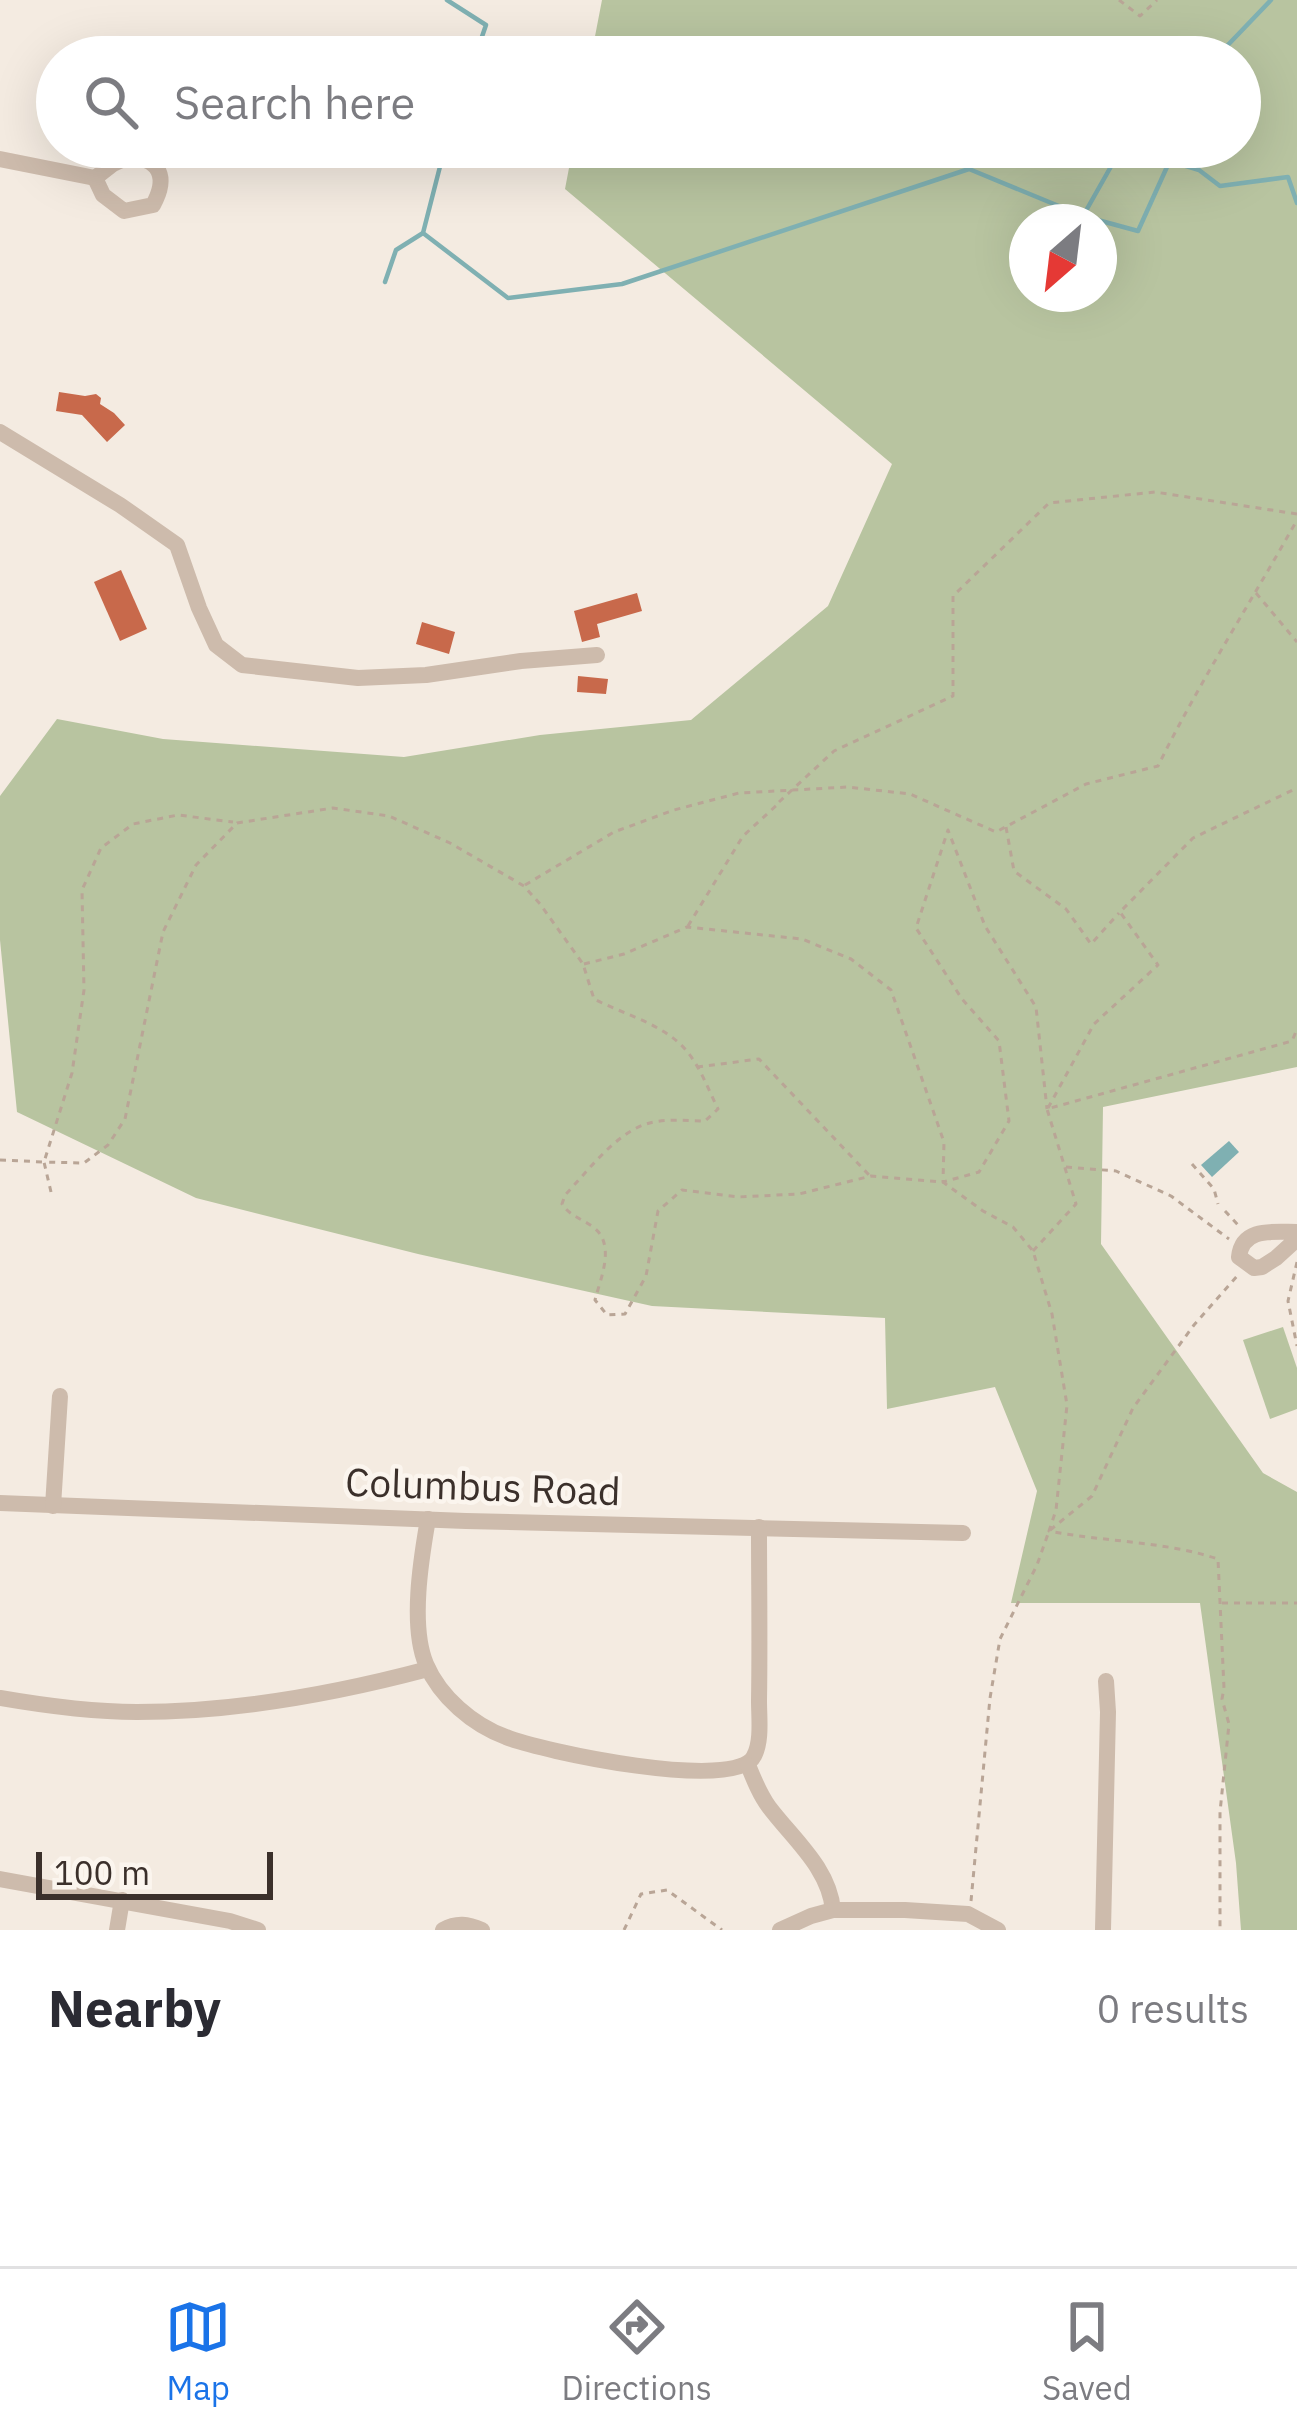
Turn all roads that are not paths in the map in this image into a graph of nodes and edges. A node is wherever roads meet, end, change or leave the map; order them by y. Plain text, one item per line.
1 (0, 159) edge
2 (36, 166) edge
3 (45, 168) edge
4 (95, 178) dead end
5 (0, 432) edge
6 (597, 656) dead end
7 (1297, 1235) edge
8 (60, 1396) dead end
9 (0, 1503) edge
10 (52, 1506) junction
11 (428, 1519) junction
12 (759, 1527) junction
13 (963, 1533) dead end
14 (428, 1670) junction
15 (1106, 1681) dead end
16 (0, 1698) edge
17 (748, 1765) junction
18 (0, 1879) edge
19 (122, 1900) junction
20 (833, 1910) junction
21 (117, 1930) edge
22 (258, 1930) edge
23 (442, 1930) edge
24 (482, 1930) edge
25 (781, 1930) edge
26 (998, 1930) edge
27 (1103, 1930) edge

1 - 2 street
3 - 4 street
5 - 6 street
7 - 7 street
8 - 10 street
9 - 10 street, Columbus Road
10 - 11 street, Columbus Road
11 - 12 street, Columbus Road
11 - 14 street
12 - 13 street, Columbus Road
12 - 17 street
14 - 16 street
14 - 17 street
15 - 27 street
17 - 20 street
18 - 19 street
19 - 21 street
19 - 22 street
20 - 25 street
20 - 26 street
23 - 24 street

